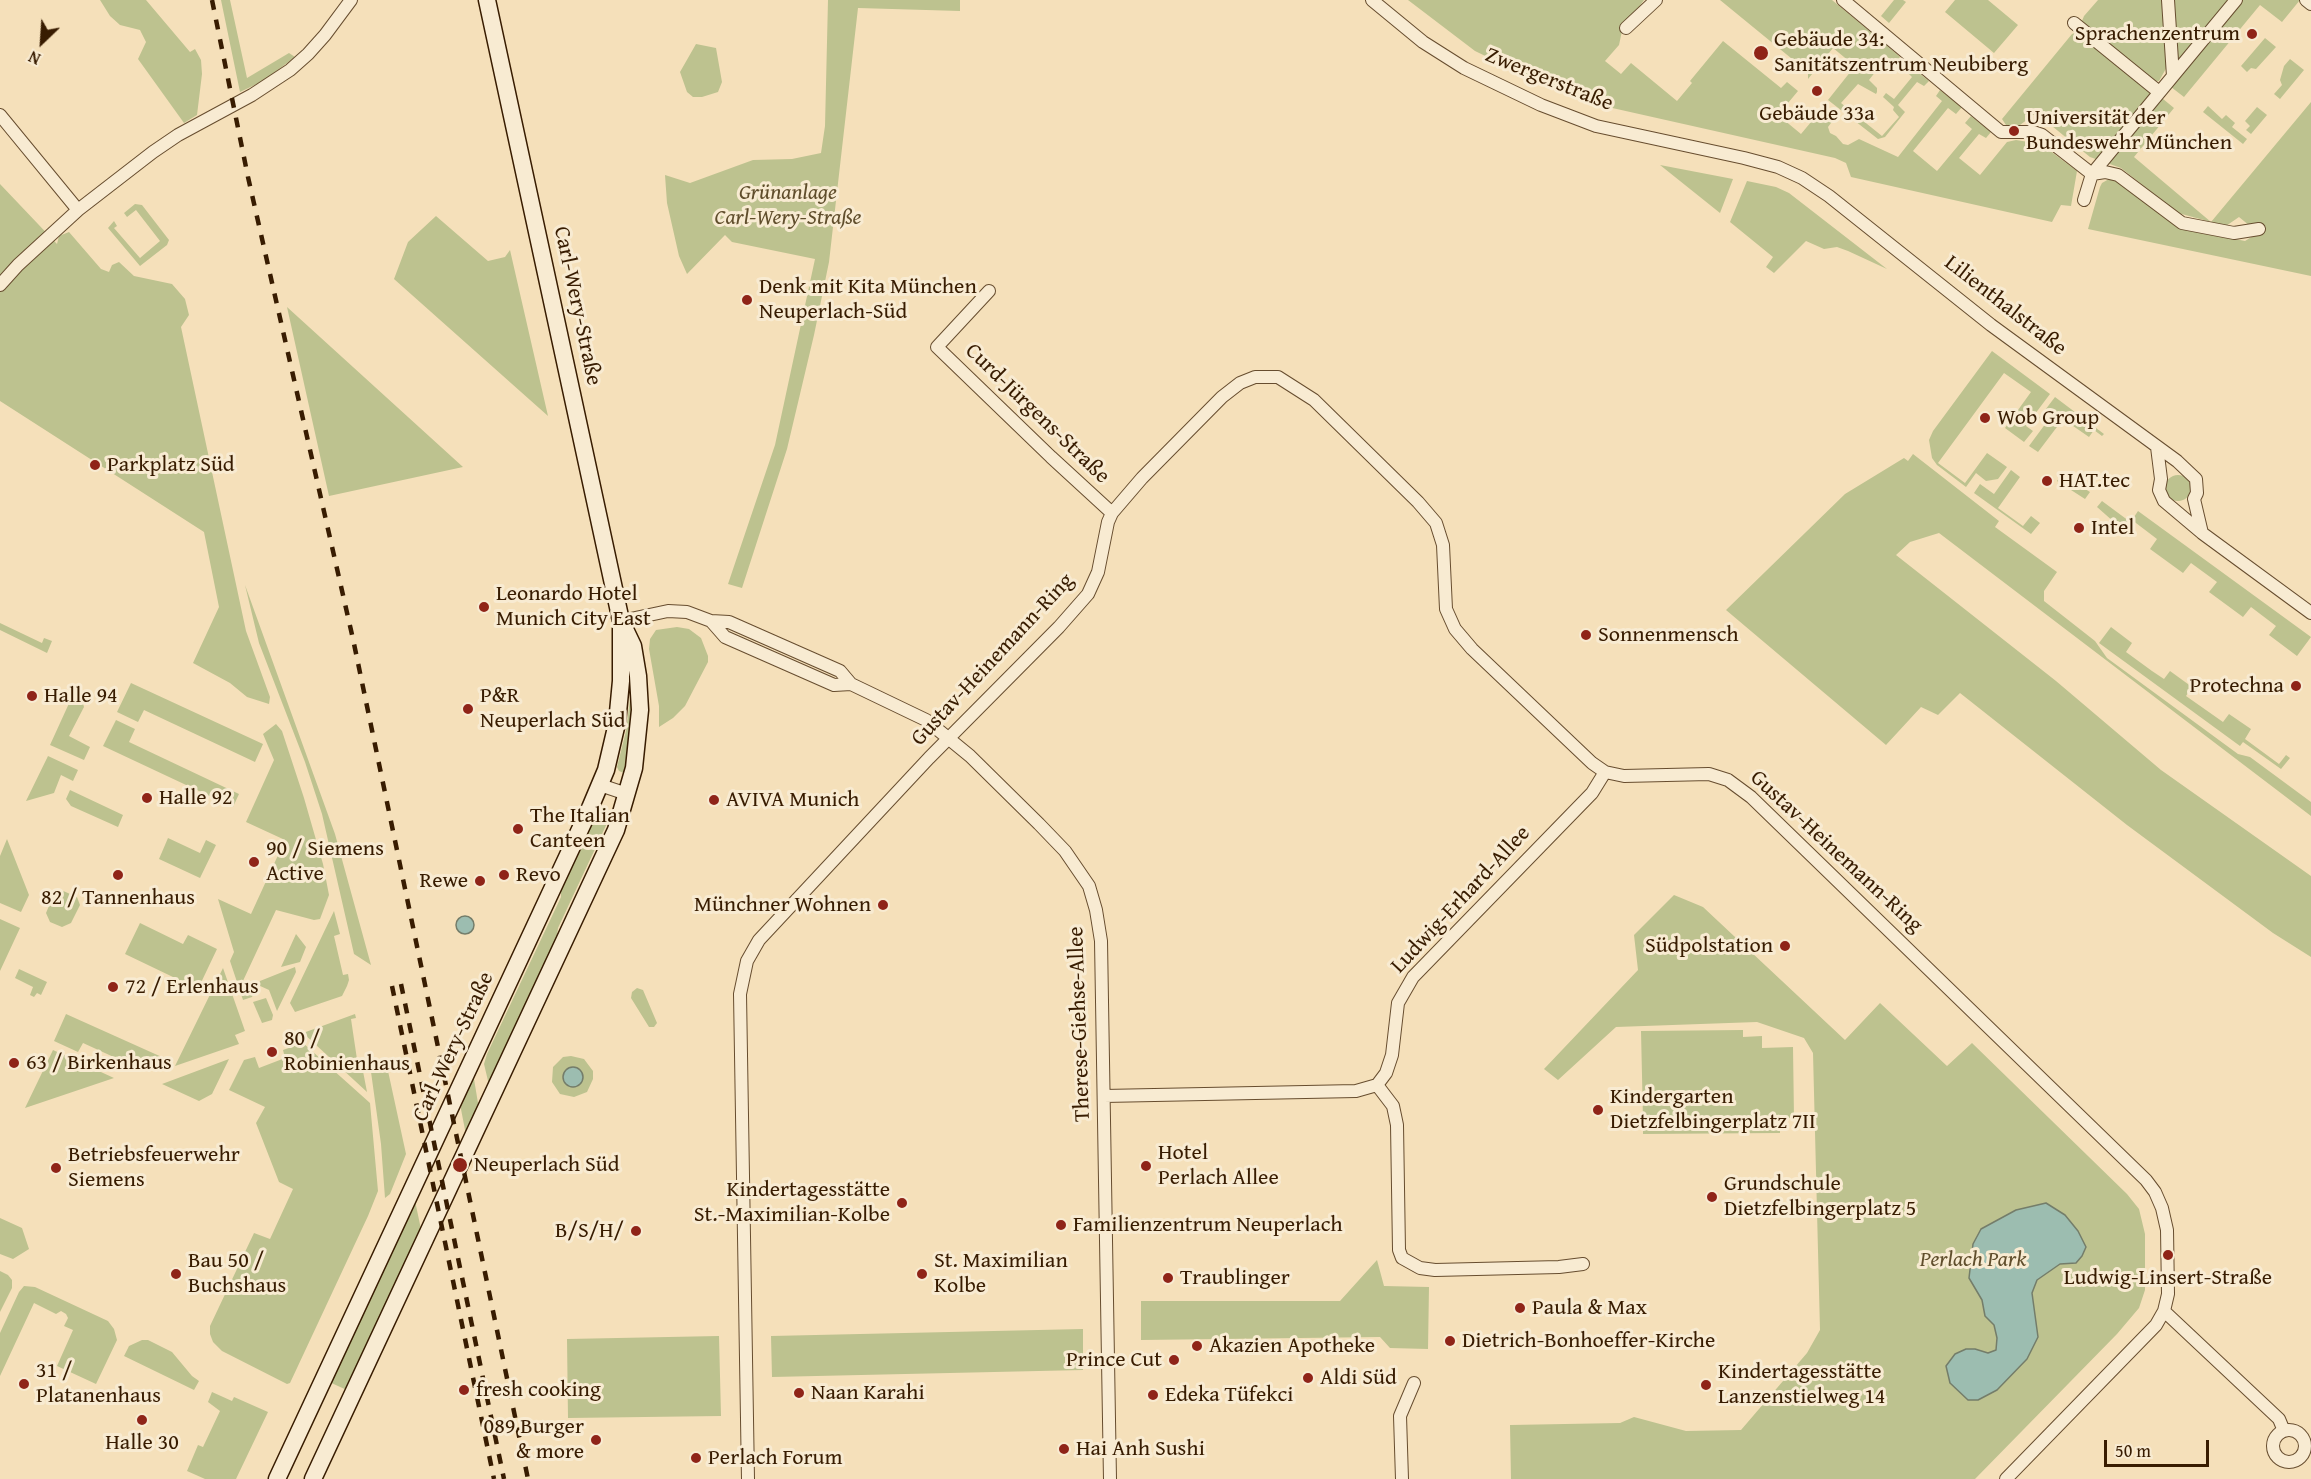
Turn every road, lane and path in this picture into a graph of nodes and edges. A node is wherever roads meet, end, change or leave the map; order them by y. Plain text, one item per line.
1 (351, 0) edge
2 (487, 0) edge
3 (1372, 0) edge
4 (1656, 0) edge
5 (1843, 0) edge
6 (2168, 0) edge
7 (2236, 0) edge
8 (2306, 0) edge
9 (2311, 4) edge
10 (2074, 23) dead end
11 (1626, 28) dead end
12 (2173, 76) junction
13 (2159, 92) junction
14 (0, 115) edge
15 (2092, 174) junction
16 (1829, 196) joint
17 (2084, 200) dead end
18 (78, 210) junction
19 (2259, 229) dead end
20 (0, 285) edge
21 (989, 291) dead end
22 (2157, 447) junction
23 (2185, 470) junction
24 (2161, 479) junction
25 (2194, 500) junction
26 (2169, 505) junction
27 (1113, 513) junction
28 (2202, 533) junction
29 (2311, 613) edge
30 (621, 621) junction
31 (949, 738) junction
32 (1605, 772) junction
33 (600, 785) junction
34 (627, 794) junction
35 (1377, 1085) junction
36 (1104, 1096) junction
37 (1583, 1264) dead end
38 (2164, 1311) junction
39 (1414, 1383) dead end
40 (2284, 1431) dead end
41 (277, 1479) edge
42 (313, 1479) edge
43 (748, 1479) edge
44 (1110, 1479) edge
45 (1402, 1479) edge
46 (2006, 1479) edge

1 - 18 street
2 - 30 main road, Carl-Wery-Straße
3 - 16 street, Zwergerstraße
4 - 11 street
5 - 15 street
6 - 12 street
7 - 12 street
8 - 9 street
10 - 13 street
12 - 13 street
13 - 15 street
14 - 18 street
15 - 17 street
15 - 19 street
16 - 22 street, Lilienthalstraße
18 - 20 street
21 - 27 street, Curd-Jürgens-Straße
22 - 23 street, Lilienthalstraße
22 - 24 street
23 - 24 street
23 - 25 street, Lilienthalstraße
24 - 26 street
25 - 26 street
25 - 28 street, Lilienthalstraße
26 - 28 street
27 - 31 street, Gustav-Heinemann-Ring
27 - 32 street, Gustav-Heinemann-Ring
28 - 29 street
30 - 31 street, Therese-Giehse-Allee
30 - 33 main road, Carl-Wery-Straße
30 - 34 main road, Carl-Wery-Straße
31 - 36 street, Therese-Giehse-Allee
31 - 43 street, Gustav-Heinemann-Ring
32 - 35 street, Ludwig-Erhard-Allee
32 - 38 street, Gustav-Heinemann-Ring
33 - 34 street
33 - 41 main road, Carl-Wery-Straße
34 - 42 main road, Carl-Wery-Straße
35 - 36 street
35 - 37 street
36 - 44 street, Therese-Giehse-Allee
38 - 40 street
38 - 46 street, Gustav-Heinemann-Ring
39 - 45 street

